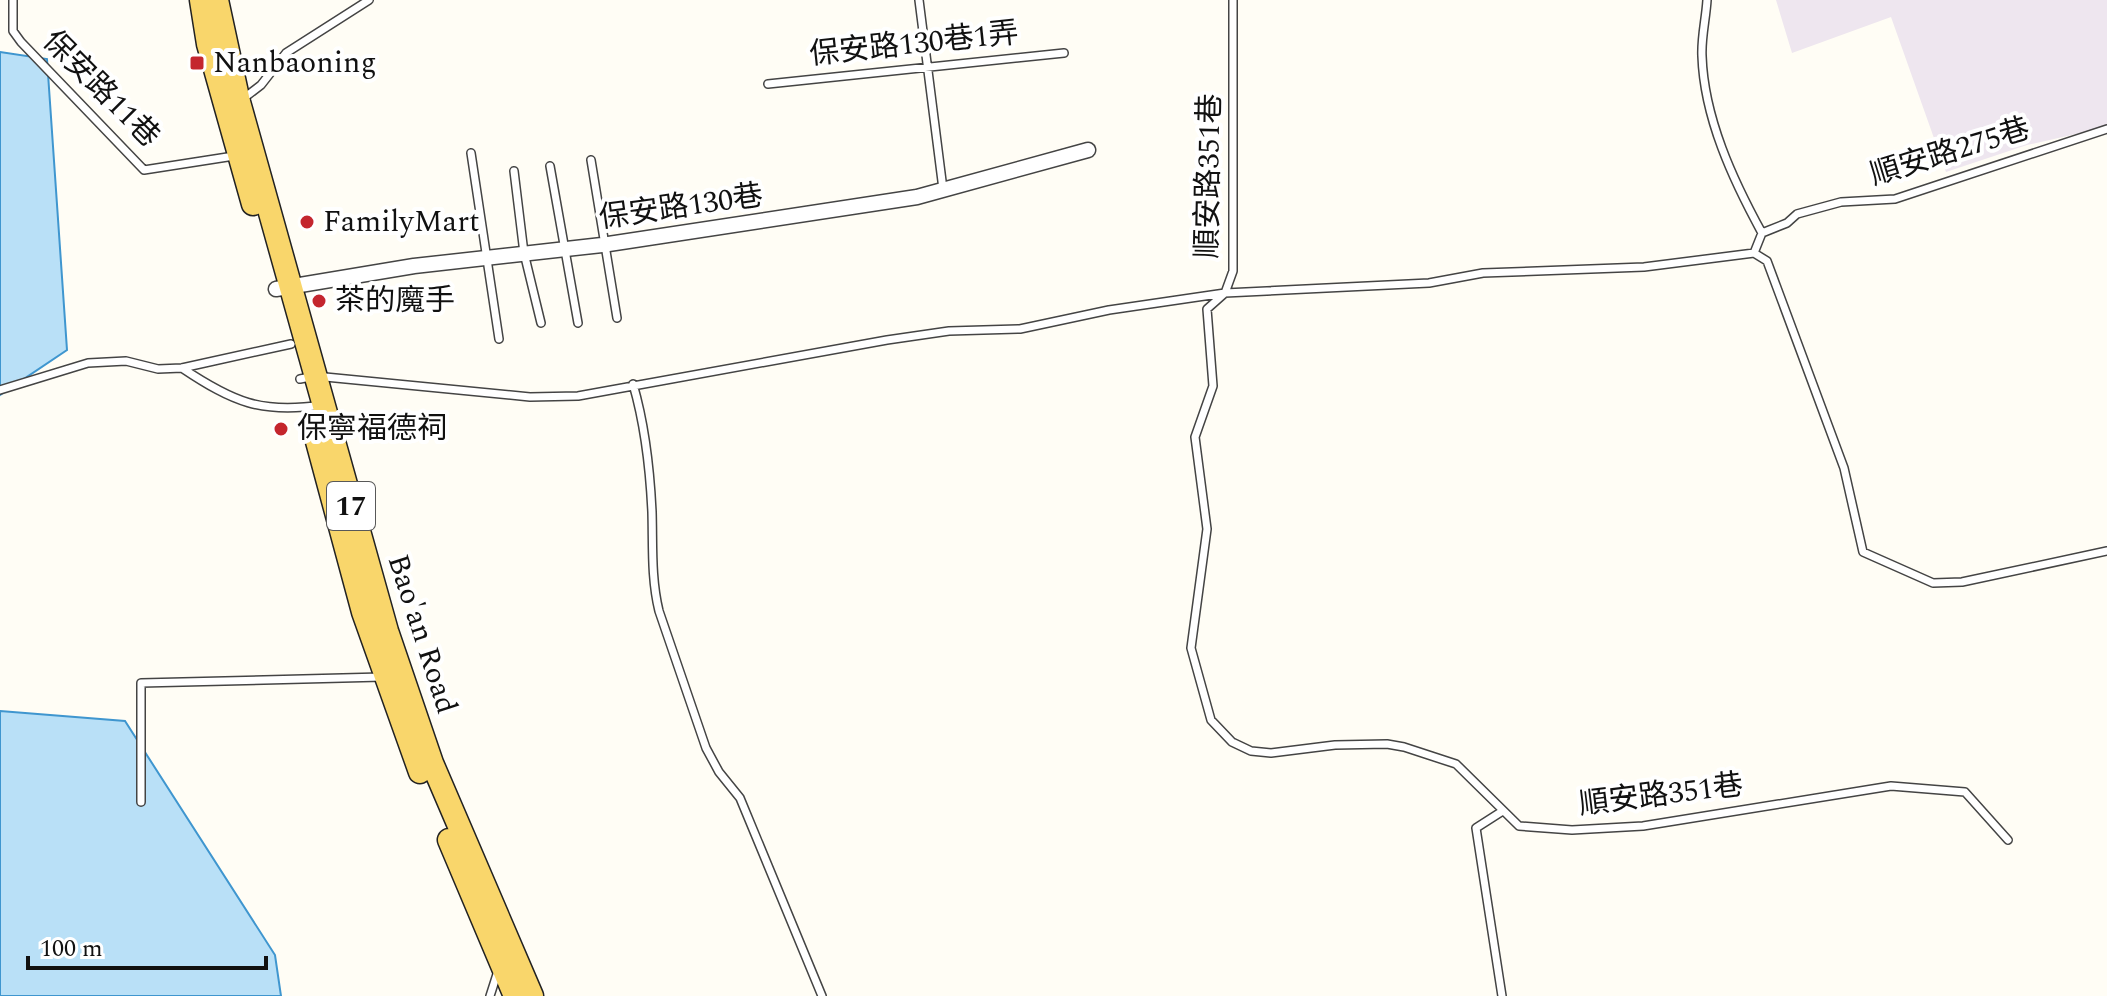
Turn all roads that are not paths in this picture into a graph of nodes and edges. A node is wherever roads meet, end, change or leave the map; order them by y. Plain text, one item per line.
1 (13, 0) edge
2 (201, 0) edge
3 (217, 0) edge
4 (369, 0) edge
5 (919, 0) edge
6 (1233, 0) edge
7 (1707, 0) edge
8 (1064, 53) dead end
9 (927, 67) junction
10 (768, 84) dead end
11 (232, 106) junction
12 (2107, 129) edge
13 (1088, 150) dead end
14 (471, 153) dead end
15 (238, 155) junction
16 (591, 160) dead end
17 (550, 166) dead end
18 (514, 171) dead end
19 (943, 192) junction
20 (1762, 233) junction
21 (602, 245) junction
22 (564, 249) junction
23 (524, 253) junction
24 (1754, 253) junction
25 (485, 259) junction
26 (283, 288) junction
27 (1225, 293) junction
28 (617, 318) dead end
29 (541, 323) dead end
30 (578, 323) dead end
31 (499, 339) dead end
32 (291, 344) junction
33 (182, 368) junction
34 (308, 377) junction
35 (633, 384) junction
36 (0, 390) edge
37 (314, 406) junction
38 (2107, 551) edge
39 (384, 677) junction
40 (141, 802) dead end
41 (1501, 812) junction
42 (2008, 840) dead end
43 (501, 961) junction
44 (490, 996) edge
45 (515, 996) edge
46 (532, 996) edge
47 (822, 996) edge
48 (1502, 996) edge

1 - 15 lane, 保安路11巷
2 - 11 main road, Bao'an Road / 17
3 - 11 main road, Bao'an Road / 17
4 - 11 lane
5 - 9 lane
6 - 27 lane, 順安路351巷
7 - 20 lane
8 - 9 lane, 保安路130巷1弄
9 - 10 lane, 保安路130巷1弄
9 - 19 lane
11 - 15 main road, Bao'an Road / 17
11 - 26 main road, Bao'an Road / 17
12 - 20 lane, 順安路275巷
13 - 19 street, 保安路130巷
14 - 25 lane
15 - 26 main road, Bao'an Road / 17
16 - 21 lane
17 - 22 lane
18 - 23 lane
19 - 21 street, 保安路130巷
20 - 24 lane
21 - 22 street, 保安路130巷
21 - 28 lane
22 - 23 street, 保安路130巷
22 - 30 lane
23 - 25 street, 保安路130巷
23 - 29 lane
24 - 27 lane
24 - 38 lane
25 - 26 street, 保安路130巷
25 - 31 lane
26 - 32 main road, Bao'an Road / 17
26 - 34 main road, Bao'an Road / 17
27 - 35 lane
27 - 41 lane, 順安路351巷
32 - 33 lane
32 - 34 main road, Bao'an Road / 17
33 - 36 lane
33 - 37 lane
34 - 35 lane
34 - 37 main road, Bao'an Road / 17
35 - 47 lane
37 - 39 main road, Bao'an Road / 17
37 - 46 main road, Bao'an Road / 17
39 - 40 lane
39 - 43 main road, Bao'an Road / 17
41 - 42 lane, 順安路351巷
41 - 48 lane
43 - 44 lane
43 - 45 main road, Bao'an Road / 17

